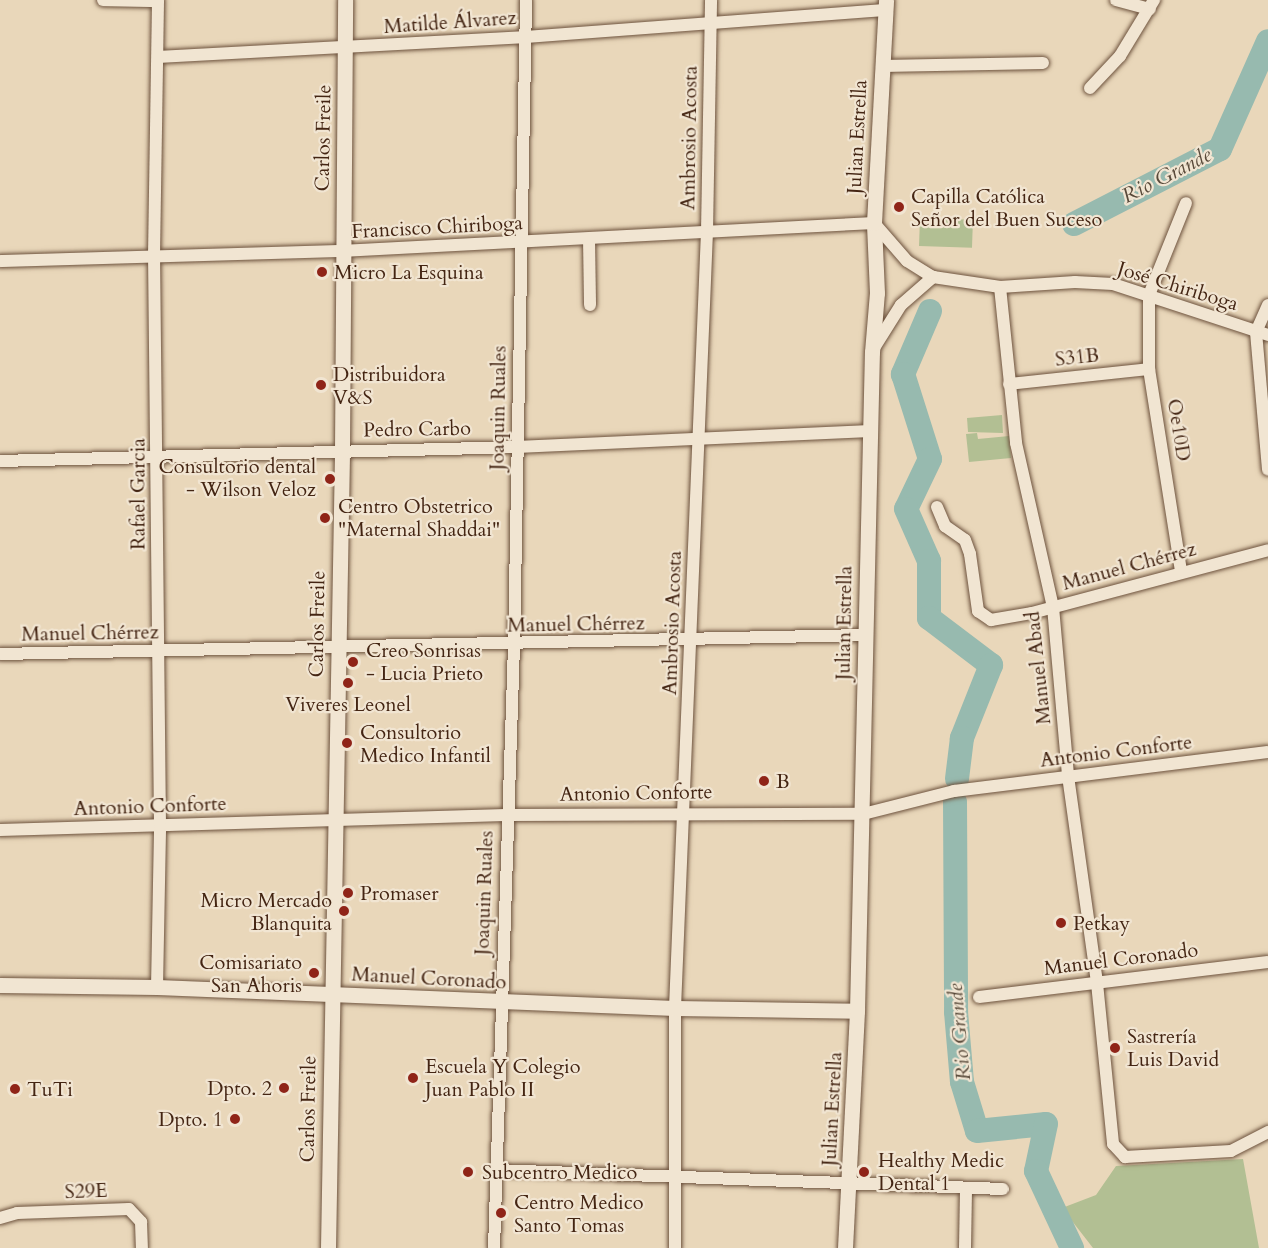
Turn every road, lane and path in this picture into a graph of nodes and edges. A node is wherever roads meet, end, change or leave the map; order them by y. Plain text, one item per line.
1 (103, 0) edge
2 (158, 0) edge
3 (345, 0) edge
4 (526, 0) edge
5 (711, 0) edge
6 (1116, 0) edge
7 (1152, 4) edge
8 (885, 5) edge
9 (711, 22) junction
10 (525, 37) junction
11 (346, 48) junction
12 (159, 57) junction
13 (1043, 63) dead end
14 (882, 66) junction
15 (1090, 88) dead end
16 (1186, 203) dead end
17 (874, 223) junction
18 (707, 232) junction
19 (589, 239) junction
20 (522, 243) junction
21 (341, 251) junction
22 (154, 256) junction
23 (0, 261) edge
24 (933, 277) junction
25 (1000, 287) junction
26 (1149, 295) junction
27 (590, 305) dead end
28 (1268, 305) edge
29 (1262, 333) edge
30 (872, 352) junction
31 (1149, 369) junction
32 (1009, 384) junction
33 (870, 431) junction
34 (699, 440) junction
35 (517, 447) junction
36 (342, 450) junction
37 (158, 459) junction
38 (0, 461) edge
39 (1268, 469) edge
40 (937, 507) dead end
41 (1268, 550) edge
42 (1181, 571) junction
43 (1053, 607) junction
44 (865, 635) junction
45 (690, 641) junction
46 (514, 645) junction
47 (337, 648) junction
48 (158, 652) junction
49 (0, 654) edge
50 (1268, 752) edge
51 (1068, 776) junction
52 (686, 811) junction
53 (506, 814) junction
54 (862, 814) junction
55 (336, 819) junction
56 (160, 825) junction
57 (0, 830) edge
58 (1268, 962) edge
59 (1097, 983) junction
60 (0, 985) edge
61 (157, 987) junction
62 (333, 994) junction
63 (979, 997) dead end
64 (501, 1002) junction
65 (675, 1008) junction
66 (857, 1011) junction
67 (1268, 1132) edge
68 (495, 1170) junction
69 (675, 1178) junction
70 (849, 1185) junction
71 (1003, 1189) dead end
72 (966, 1190) junction
73 (0, 1218) edge
74 (142, 1248) edge
75 (328, 1248) edge
76 (494, 1248) edge
77 (675, 1248) edge
78 (845, 1248) edge
79 (964, 1248) edge

1 - 2 street
2 - 12 street, Rafael Garcia
3 - 11 street, Carlos Freile
4 - 10 street, Joaquin Ruales
5 - 9 street, Ambrosio Acosta
6 - 7 street
7 - 15 street
8 - 9 street, Matilde Álvarez
8 - 14 street, Julian Estrella
9 - 10 street, Matilde Álvarez
9 - 18 street, Ambrosio Acosta
10 - 11 street, Matilde Álvarez
10 - 20 street, Joaquin Ruales
11 - 12 street, Matilde Álvarez
11 - 21 street, Carlos Freile
12 - 22 street, Rafael Garcia
13 - 14 street
14 - 17 street, Julian Estrella
16 - 26 street
17 - 18 street, Francisco Chiriboga
17 - 24 street, José Chiriboga
17 - 30 street, Julian Estrella
18 - 19 street, Francisco Chiriboga
18 - 34 street, Ambrosio Acosta
19 - 20 street, Francisco Chiriboga
19 - 27 street
20 - 21 street, Francisco Chiriboga
20 - 35 street, Joaquin Ruales
21 - 22 street, Francisco Chiriboga
21 - 36 street, Carlos Freile
22 - 23 street, Francisco Chiriboga
22 - 37 street, Rafael Garcia
24 - 25 street, José Chiriboga
24 - 30 street
25 - 26 street, José Chiriboga
25 - 32 street, Manuel Abad
26 - 29 street, José Chiriboga
26 - 31 street, Oe10D
28 - 29 street
29 - 39 street
30 - 33 street, Julian Estrella
31 - 32 street, S31B
31 - 42 street, Oe10D
32 - 43 street, Manuel Abad
33 - 34 street, Pedro Carbo
33 - 44 street, Julian Estrella
34 - 35 street, Pedro Carbo
34 - 45 street, Ambrosio Acosta
35 - 36 street, Pedro Carbo
35 - 46 street, Joaquin Ruales
36 - 37 street, Pedro Carbo
36 - 47 street, Carlos Freile
37 - 38 street, Pedro Carbo
37 - 48 street, Rafael Garcia
40 - 43 street, Manuel Chérrez
41 - 42 street, Manuel Chérrez
42 - 43 street, Manuel Chérrez
43 - 51 street, Manuel Abad
44 - 45 street, Manuel Chérrez
44 - 54 street, Julian Estrella
45 - 46 street, Manuel Chérrez
45 - 52 street, Ambrosio Acosta
46 - 47 street, Manuel Chérrez
46 - 53 street, Joaquin Ruales
47 - 48 street, Manuel Chérrez
47 - 55 street, Carlos Freile
48 - 49 street, Manuel Chérrez
48 - 56 street, Rafael Garcia
50 - 51 street, Antonio Conforte
51 - 54 street, Antonio Conforte
51 - 59 street, Manuel Abad
52 - 53 street, Antonio Conforte
52 - 54 street, Antonio Conforte
52 - 65 street, Ambrosio Acosta
53 - 55 street, Antonio Conforte
53 - 64 street, Joaquin Ruales
54 - 66 street, Julian Estrella
55 - 56 street, Antonio Conforte
55 - 62 street, Carlos Freile
56 - 57 street, Antonio Conforte
56 - 61 street, Rafael Garcia
58 - 59 street, Manuel Coronado
59 - 63 street, Manuel Coronado
59 - 67 street, Manuel Abad
60 - 61 street, Manuel Coronado
61 - 62 street, Manuel Coronado
62 - 64 street, Manuel Coronado
62 - 75 street, Carlos Freile
64 - 65 street, Manuel Coronado
64 - 68 street, Joaquin Ruales
65 - 66 street, Manuel Coronado
65 - 69 street, Ambrosio Acosta
66 - 70 street, Julian Estrella
68 - 69 street
68 - 76 street, Joaquin Ruales
69 - 70 street
69 - 77 street, Ambrosio Acosta
70 - 72 street
70 - 78 street, Julian Estrella
71 - 72 street
72 - 79 street
73 - 74 street, S29E

